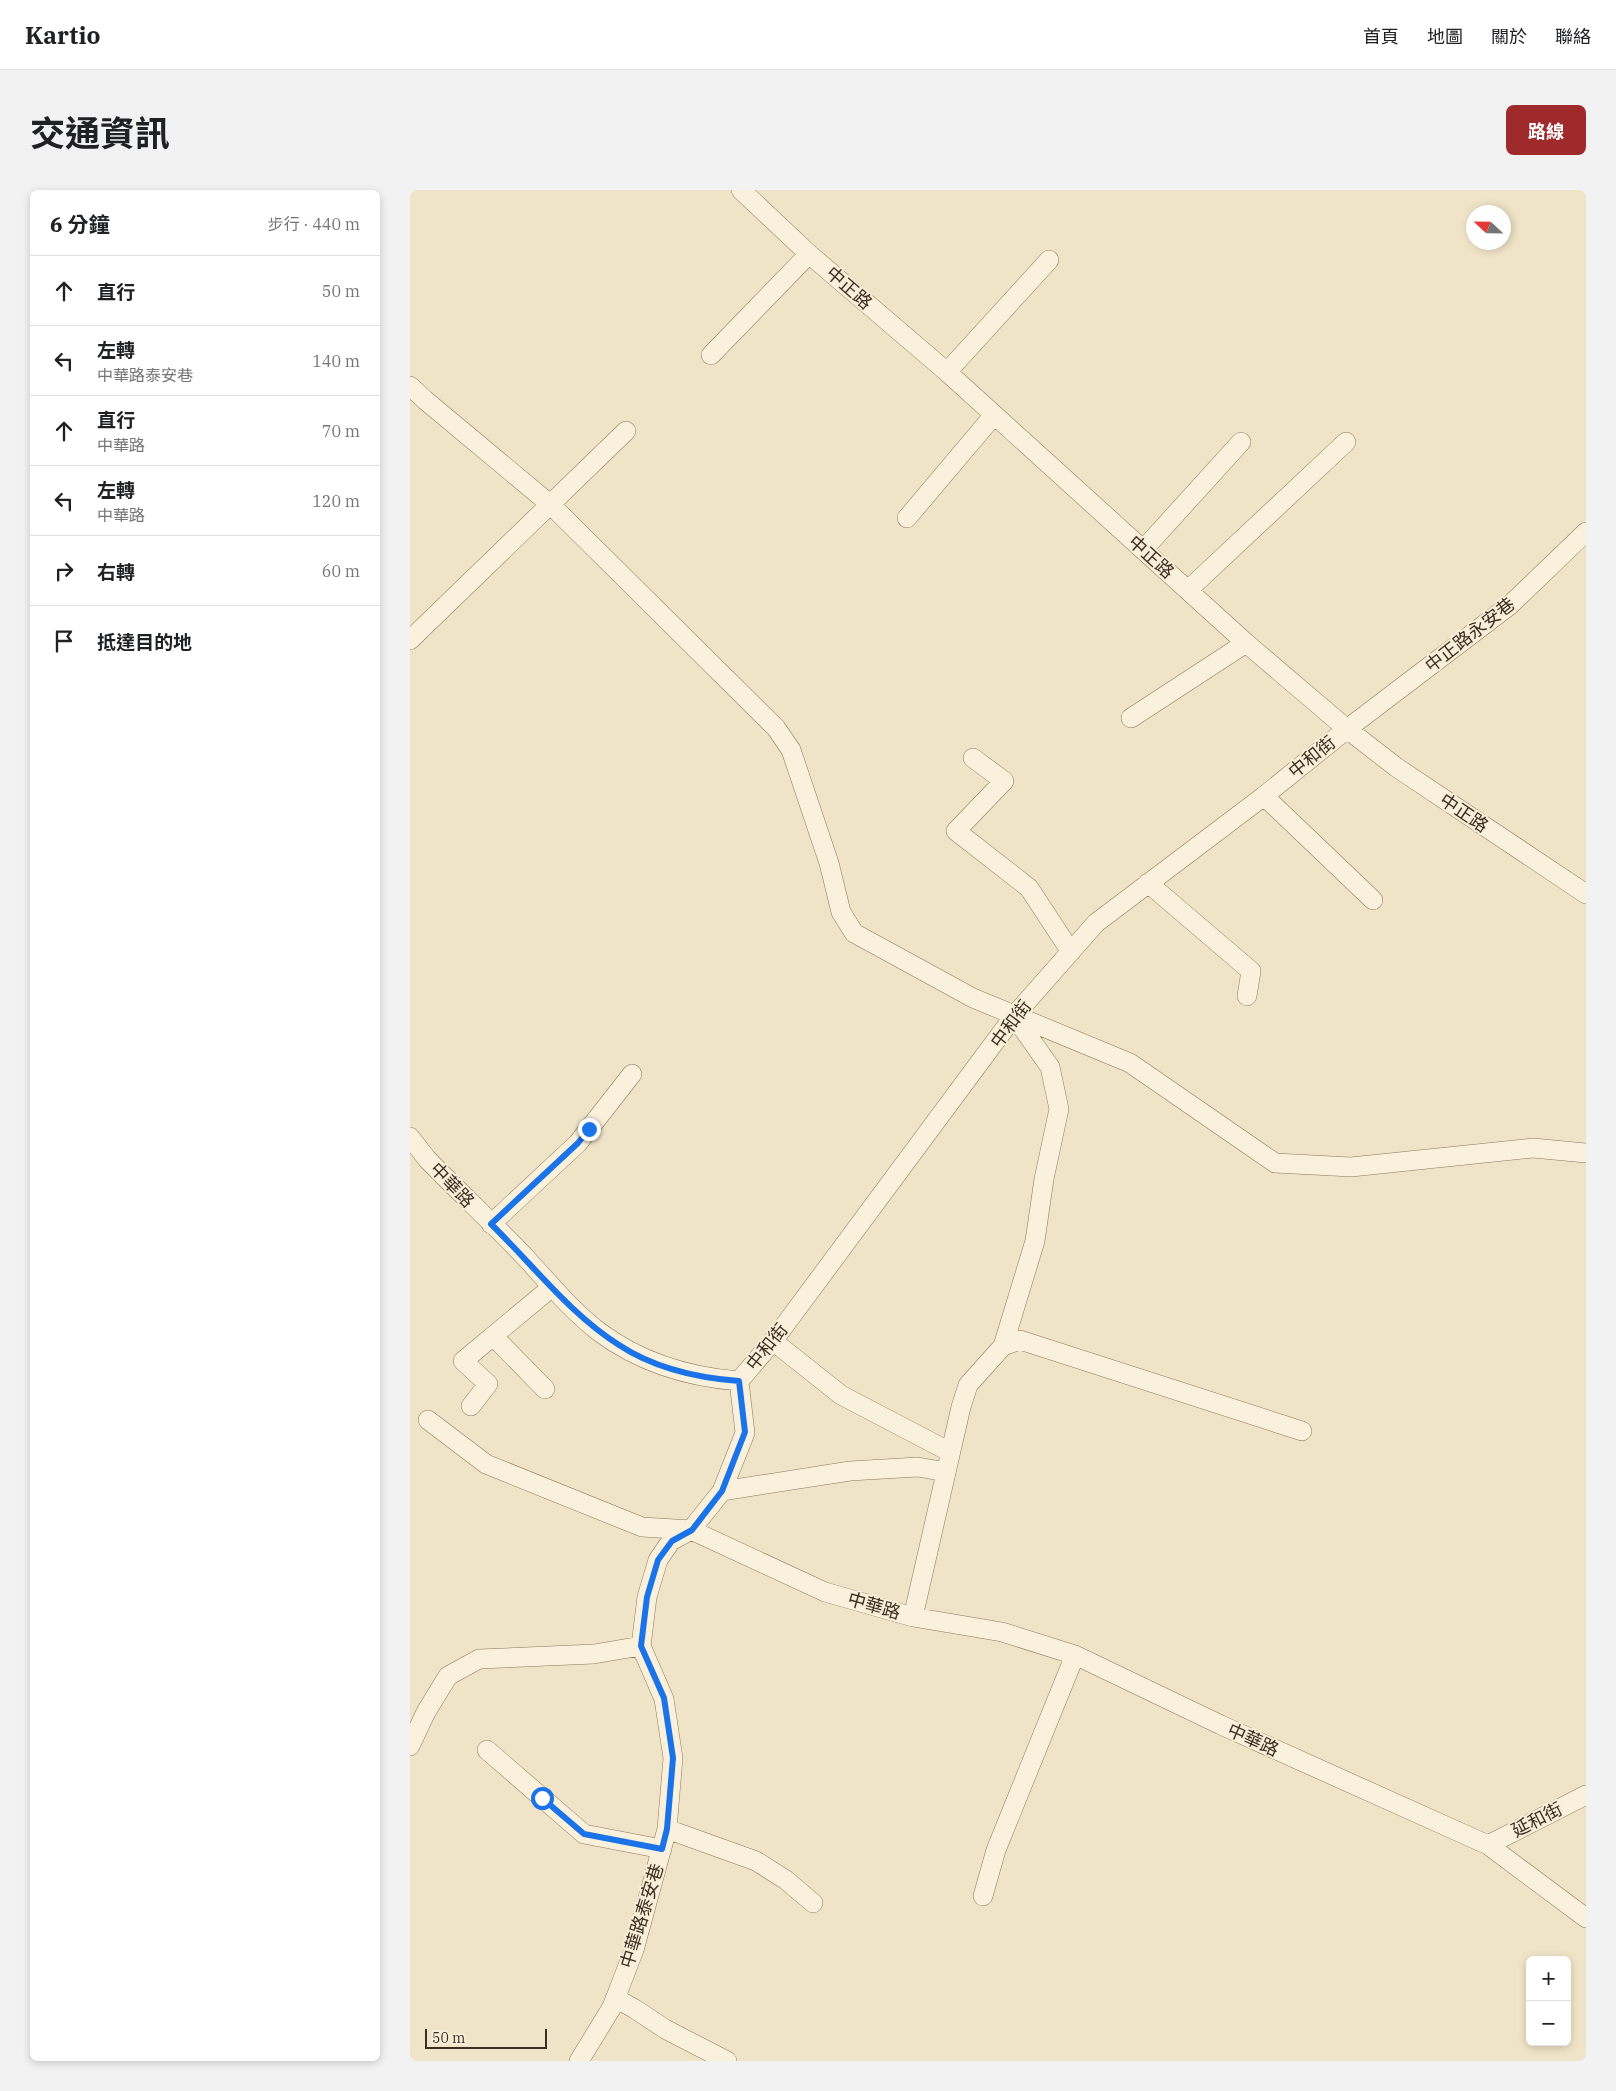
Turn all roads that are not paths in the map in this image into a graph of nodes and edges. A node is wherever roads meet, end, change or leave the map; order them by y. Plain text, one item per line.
1 (741, 190) edge
2 (809, 254) junction
3 (1049, 260) dead end
4 (711, 355) dead end
5 (947, 372) junction
6 (410, 386) edge
7 (994, 415) junction
8 (626, 431) dead end
9 (1241, 442) dead end
10 (1346, 442) dead end
11 (551, 505) junction
12 (908, 518) dead end
13 (1586, 532) edge
14 (1143, 550) junction
15 (1188, 590) junction
16 (410, 640) edge
17 (1246, 643) junction
18 (1131, 718) dead end
19 (1347, 729) junction
20 (972, 758) dead end
21 (1264, 796) junction
22 (1148, 883) junction
23 (1586, 894) edge
24 (1373, 900) dead end
25 (1071, 952) junction
26 (1247, 996) dead end
27 (1014, 1016) junction
28 (632, 1074) dead end
29 (410, 1137) edge
30 (1586, 1153) edge
31 (491, 1224) junction
32 (552, 1288) junction
33 (493, 1336) junction
34 (773, 1341) junction
35 (1003, 1346) junction
36 (739, 1381) junction
37 (545, 1389) dead end
38 (471, 1406) dead end
39 (428, 1420) dead end
40 (1302, 1431) dead end
41 (950, 1452) junction
42 (946, 1472) junction
43 (722, 1491) junction
44 (692, 1530) junction
45 (913, 1617) junction
46 (641, 1646) junction
47 (1075, 1655) junction
48 (418, 1711) edge
49 (410, 1746) edge
50 (487, 1750) dead end
51 (1586, 1795) edge
52 (667, 1829) junction
53 (1488, 1845) junction
54 (662, 1849) junction
55 (983, 1896) dead end
56 (813, 1904) dead end
57 (1586, 1918) edge
58 (615, 1998) junction
59 (579, 2061) edge
60 (726, 2061) edge

1 - 2 street, 中正路
2 - 4 street
2 - 5 street, 中正路
3 - 5 street
5 - 7 street, 中正路
6 - 11 street
7 - 12 street
7 - 14 street, 中正路
8 - 11 street
9 - 14 street
10 - 15 street
11 - 16 street
11 - 27 street
13 - 19 street, 中正路永安巷
14 - 15 street, 中正路
15 - 17 street, 中正路
17 - 18 street
17 - 19 street, 中正路
19 - 21 street, 中和街
19 - 23 street, 中正路
20 - 25 street
21 - 22 street, 中和街
21 - 24 street
22 - 25 street, 中和街
22 - 26 street
25 - 27 street, 中和街
27 - 30 street
27 - 34 street, 中和街
27 - 35 street
28 - 31 street
29 - 31 street, 中華路
31 - 32 street, 中華路
32 - 33 street
32 - 36 street, 中華路
33 - 37 street
33 - 38 street
34 - 36 street, 中和街
34 - 41 street
35 - 40 street
35 - 41 street
36 - 43 street
39 - 44 street
41 - 42 street
42 - 43 street
42 - 45 street
43 - 44 street
44 - 45 street, 中華路
44 - 46 street
45 - 47 street, 中華路
46 - 48 street
46 - 52 street, 中華路泰安巷
47 - 53 street, 中華路
47 - 55 street
48 - 49 street
50 - 54 street
51 - 53 street, 延和街
52 - 54 street, 中華路泰安巷
52 - 56 street
53 - 57 street, 中華路
54 - 58 street, 中華路泰安巷
58 - 59 street, 中華路泰安巷
58 - 60 street

